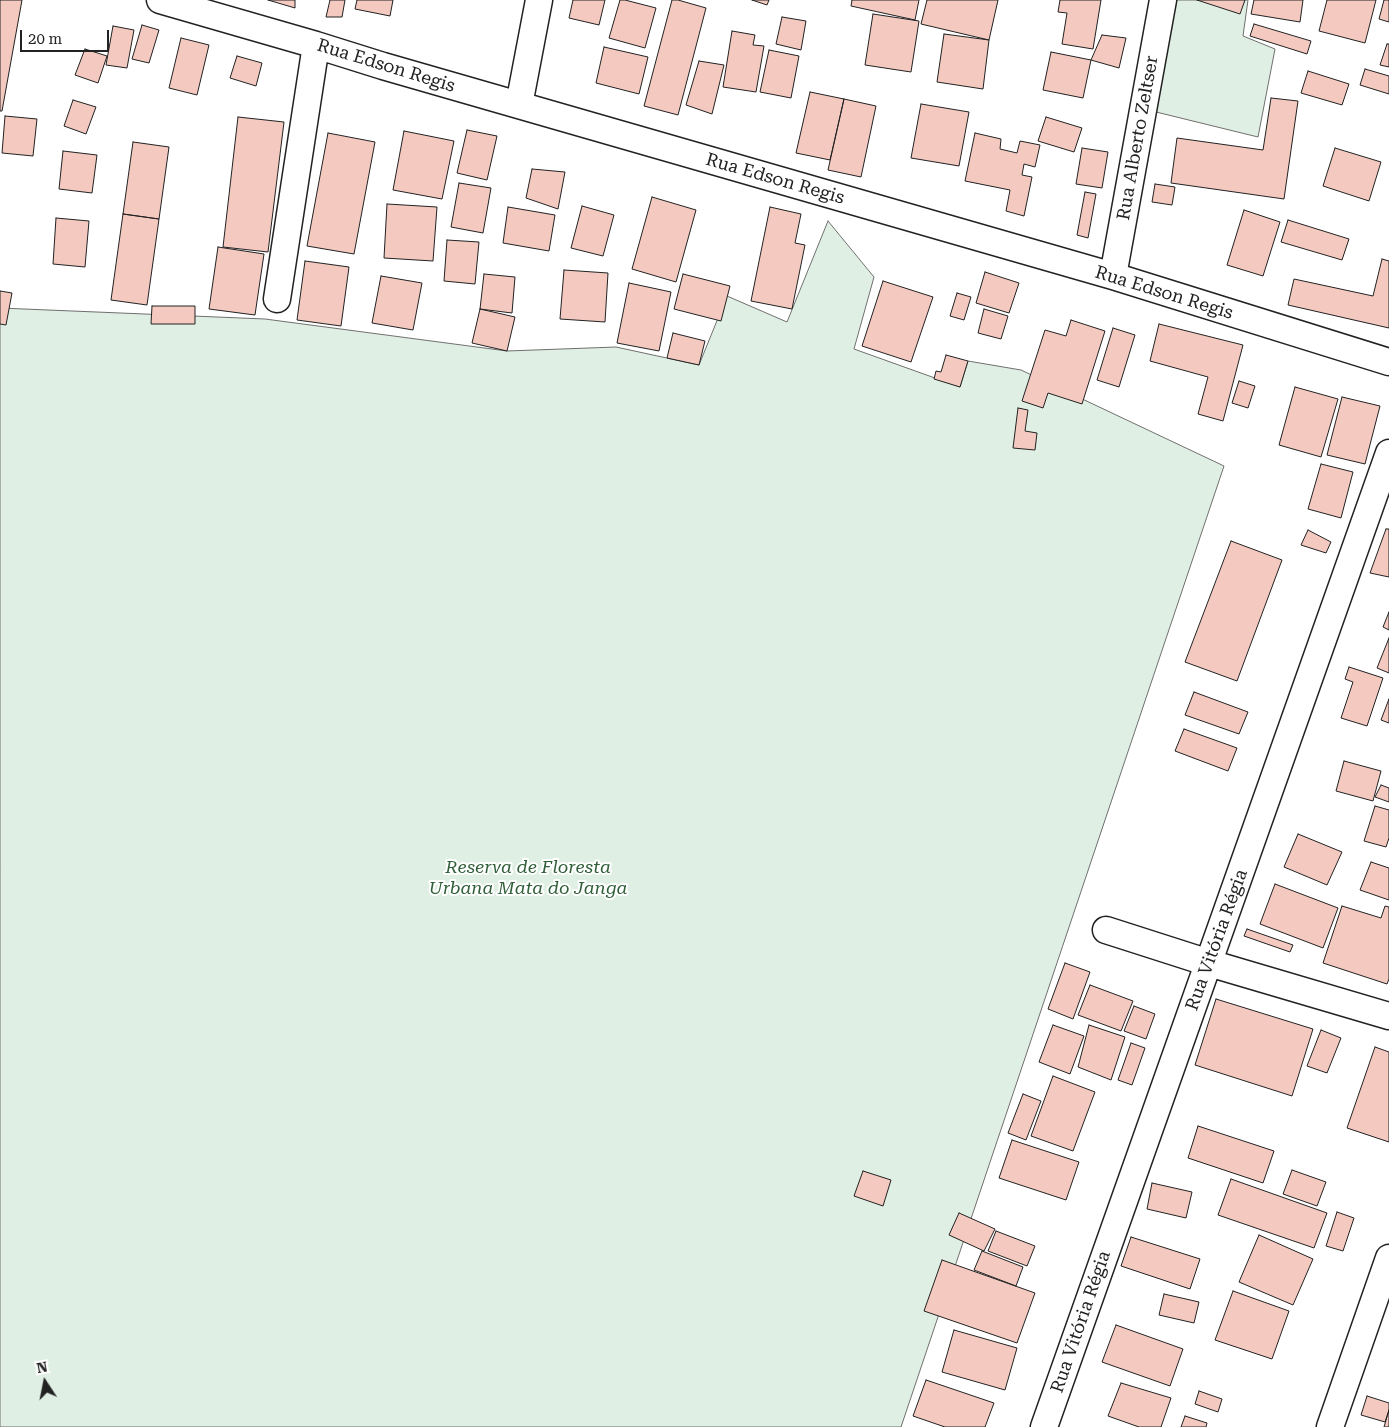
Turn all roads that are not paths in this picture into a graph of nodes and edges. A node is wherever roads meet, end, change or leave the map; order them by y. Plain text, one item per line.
1 (160, 0) edge
2 (539, 0) edge
3 (1163, 0) edge
4 (316, 45) junction
5 (519, 105) junction
6 (1113, 276) junction
7 (277, 299) dead end
8 (1389, 362) edge
9 (1389, 453) edge
10 (1106, 930) dead end
11 (1208, 963) junction
12 (1389, 1016) edge
13 (1389, 1258) edge
14 (1044, 1427) edge
15 (1330, 1427) edge

1 - 4 street, Rua Edson Regis
2 - 5 street
3 - 6 street, Rua Alberto Zeltser
4 - 5 street, Rua Edson Regis
4 - 7 street
5 - 6 street, Rua Edson Regis
6 - 8 street, Rua Edson Regis
9 - 11 street, Rua Vitória Régia
10 - 11 street
11 - 12 street
11 - 14 street, Rua Vitória Régia
13 - 15 street

